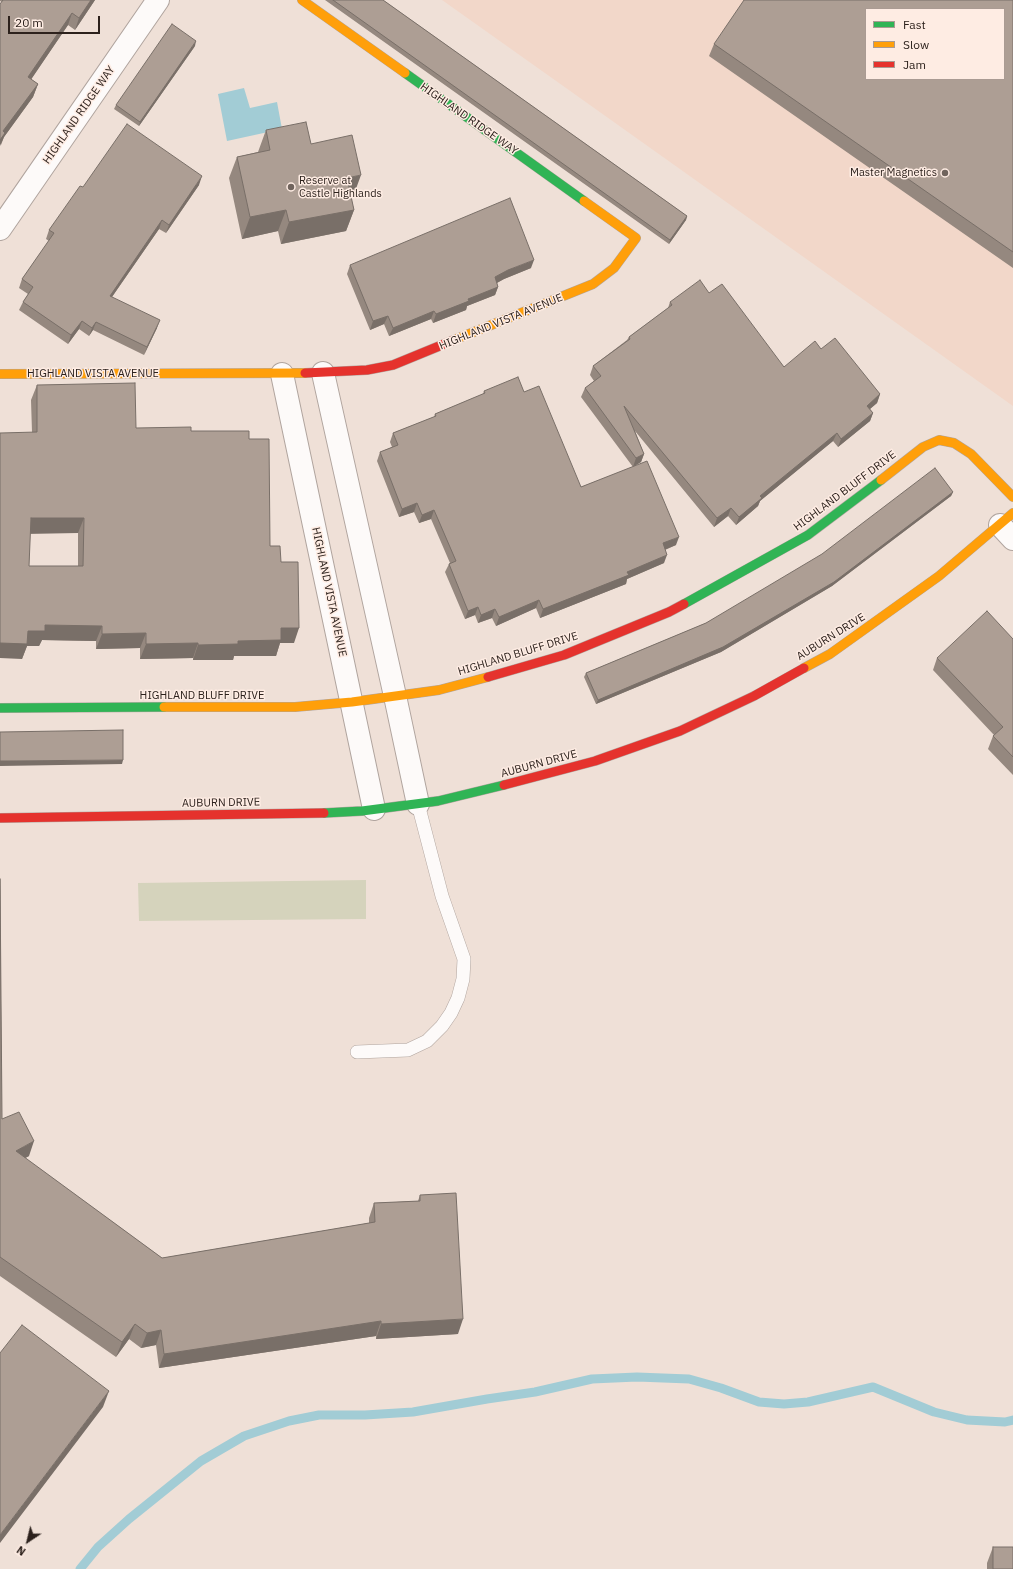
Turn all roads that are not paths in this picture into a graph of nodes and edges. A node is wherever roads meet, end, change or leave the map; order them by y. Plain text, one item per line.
1 (158, 0) edge
2 (302, 0) edge
3 (0, 229) edge
4 (636, 238) joint
5 (323, 373) junction
6 (0, 374) edge
7 (282, 374) junction
8 (1013, 497) edge
9 (1009, 526) edge
10 (395, 696) junction
11 (352, 702) junction
12 (0, 708) edge
13 (418, 804) junction
14 (374, 810) junction
15 (0, 818) edge
16 (358, 1052) dead end

1 - 3 street, HIGHLAND RIDGE WAY
2 - 4 street, HIGHLAND RIDGE WAY
4 - 5 street, HIGHLAND VISTA AVENUE
5 - 7 street, HIGHLAND VISTA AVENUE
5 - 10 street
6 - 7 street, HIGHLAND VISTA AVENUE
7 - 11 street, HIGHLAND VISTA AVENUE
8 - 10 street, HIGHLAND BLUFF DRIVE
9 - 13 street, AUBURN DRIVE
10 - 11 street, HIGHLAND BLUFF DRIVE
10 - 13 street
11 - 12 street, HIGHLAND BLUFF DRIVE
11 - 14 street, HIGHLAND VISTA AVENUE
13 - 14 street, AUBURN DRIVE
13 - 16 lane
14 - 15 street, AUBURN DRIVE

